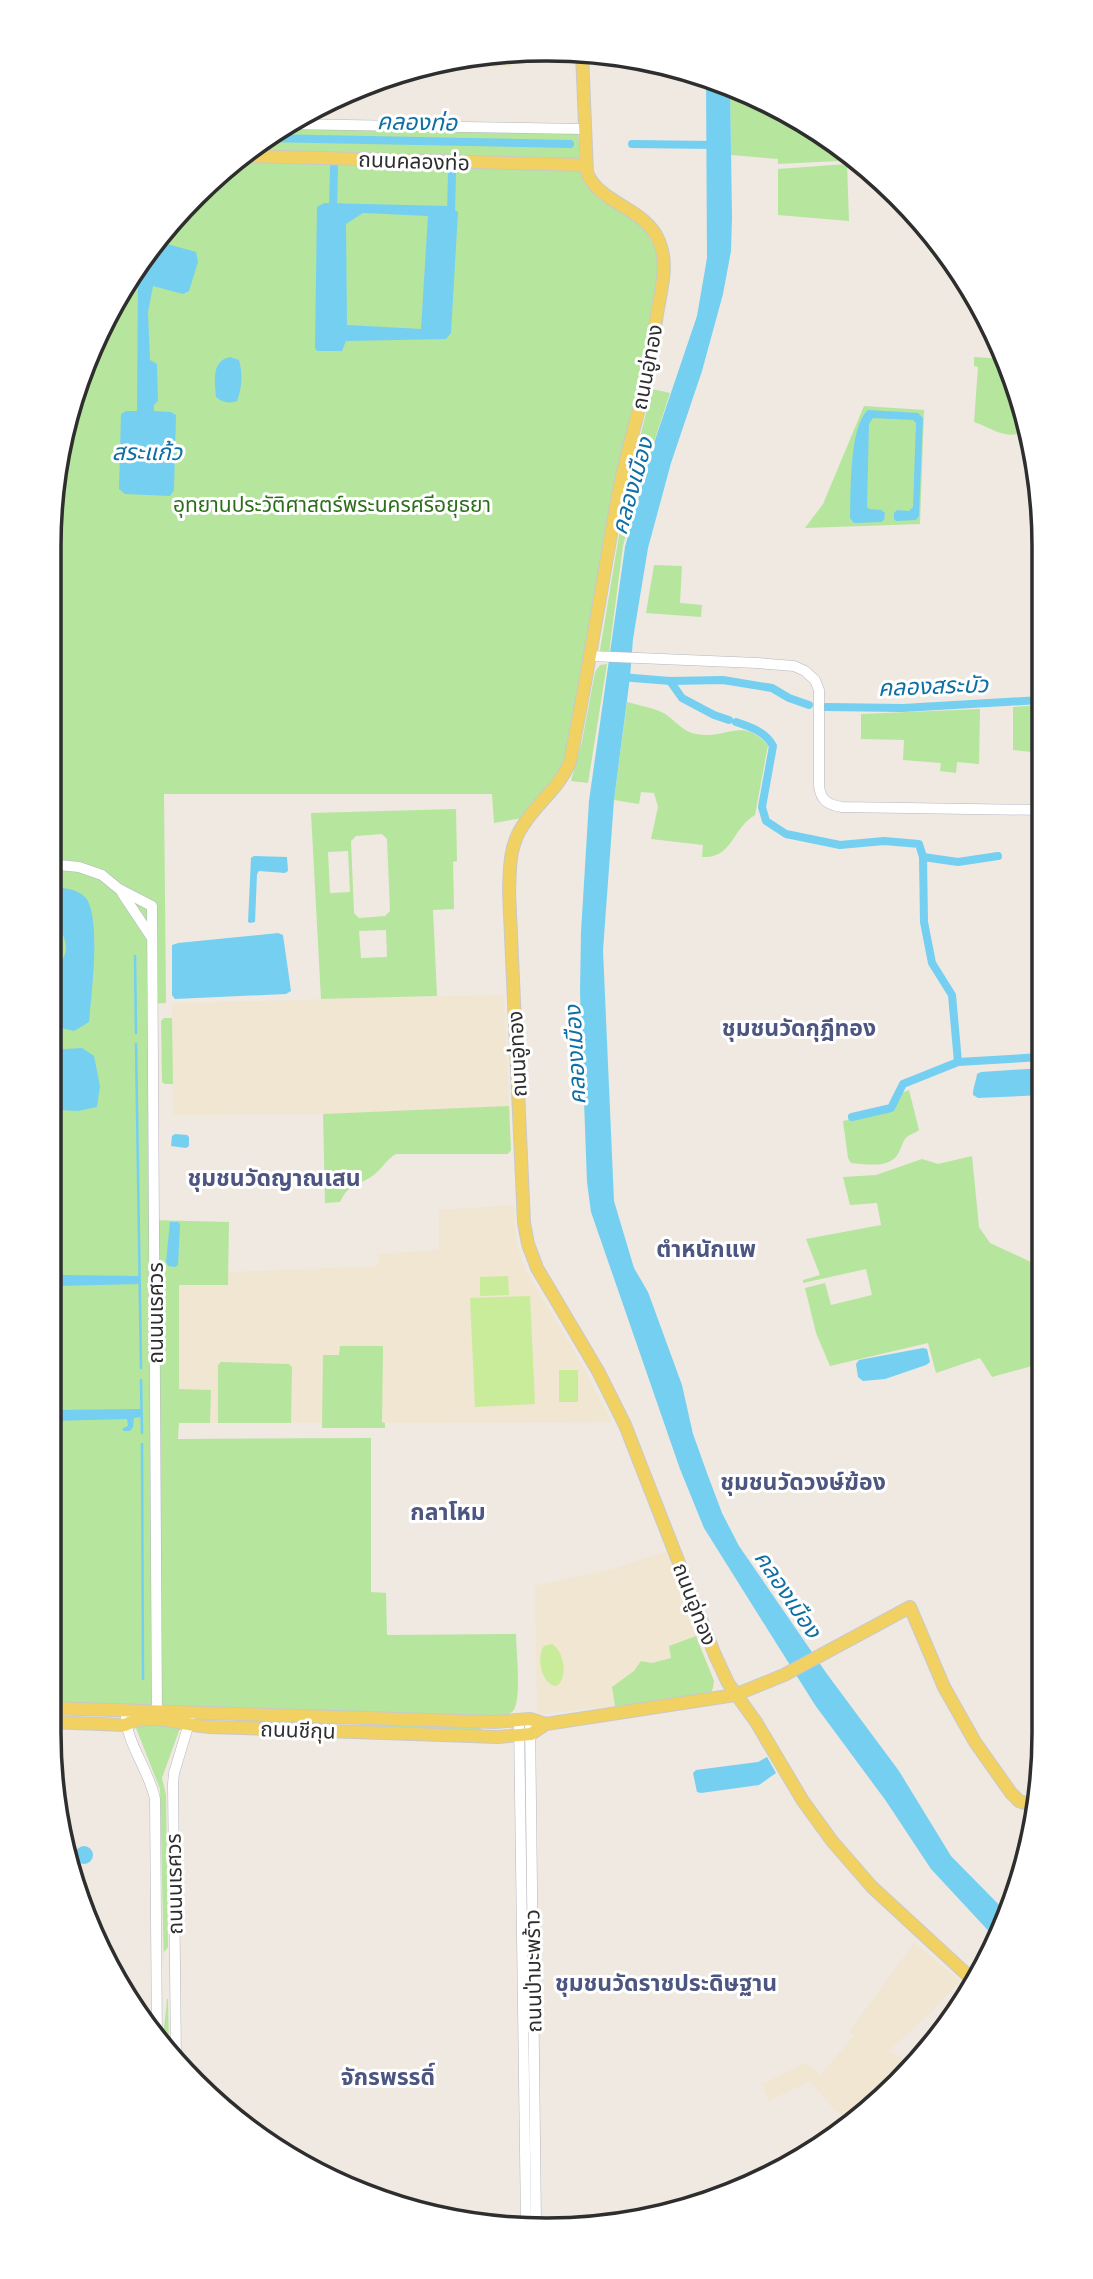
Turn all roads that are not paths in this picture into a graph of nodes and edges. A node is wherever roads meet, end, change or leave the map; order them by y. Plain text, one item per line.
1 (582, 62) edge
2 (307, 124) edge
3 (584, 130) junction
4 (259, 156) edge
5 (586, 165) junction
6 (596, 656) junction
7 (1032, 810) edge
8 (61, 865) edge
9 (119, 890) junction
10 (152, 939) junction
11 (735, 1695) junction
12 (61, 1708) edge
13 (126, 1711) junction
14 (157, 1716) junction
15 (190, 1719) junction
16 (524, 1720) junction
17 (61, 1722) edge
18 (547, 1724) junction
19 (125, 1725) junction
20 (525, 1735) junction
21 (1027, 1804) edge
22 (967, 1975) edge
23 (157, 2021) edge
24 (176, 2045) edge
25 (526, 2217) edge
26 (536, 2218) edge

1 - 3 main road, ถนนอู่ทอง
2 - 3 street, ถนนคลองท่อ
3 - 5 main road, ถนนอู่ทอง
4 - 5 main road, ถนนคลองท่อ
5 - 6 main road, ถนนอู่ทอง
6 - 7 street
6 - 11 main road, ถนนอู่ทอง
8 - 9 street
9 - 10 street
9 - 10 street, ถนนนเรศวร
10 - 14 street, ถนนนเรศวร
11 - 18 main road, ถนนชีกุน
11 - 21 main road, ถนนชีกุน
11 - 22 main road, ถนนอู่ทอง
12 - 13 main road, ถนนชีกุน
13 - 14 main road, ถนนชีกุน
13 - 19 street
14 - 15 main road, ถนนชีกุน
14 - 19 main road, ถนนชีกุน
15 - 16 main road, ถนนชีกุน
15 - 20 main road, ถนนชีกุน
15 - 24 street, ถนนนเรศวร
16 - 18 main road, ถนนชีกุน
16 - 20 street, ถนนป่ามะพร้าว
17 - 19 main road, ถนนชีกุน
18 - 20 main road, ถนนชีกุน
19 - 23 street, ถนนนเรศวร
20 - 25 street, ถนนป่ามะพร้าว
20 - 26 street, ถนนป่ามะพร้าว

